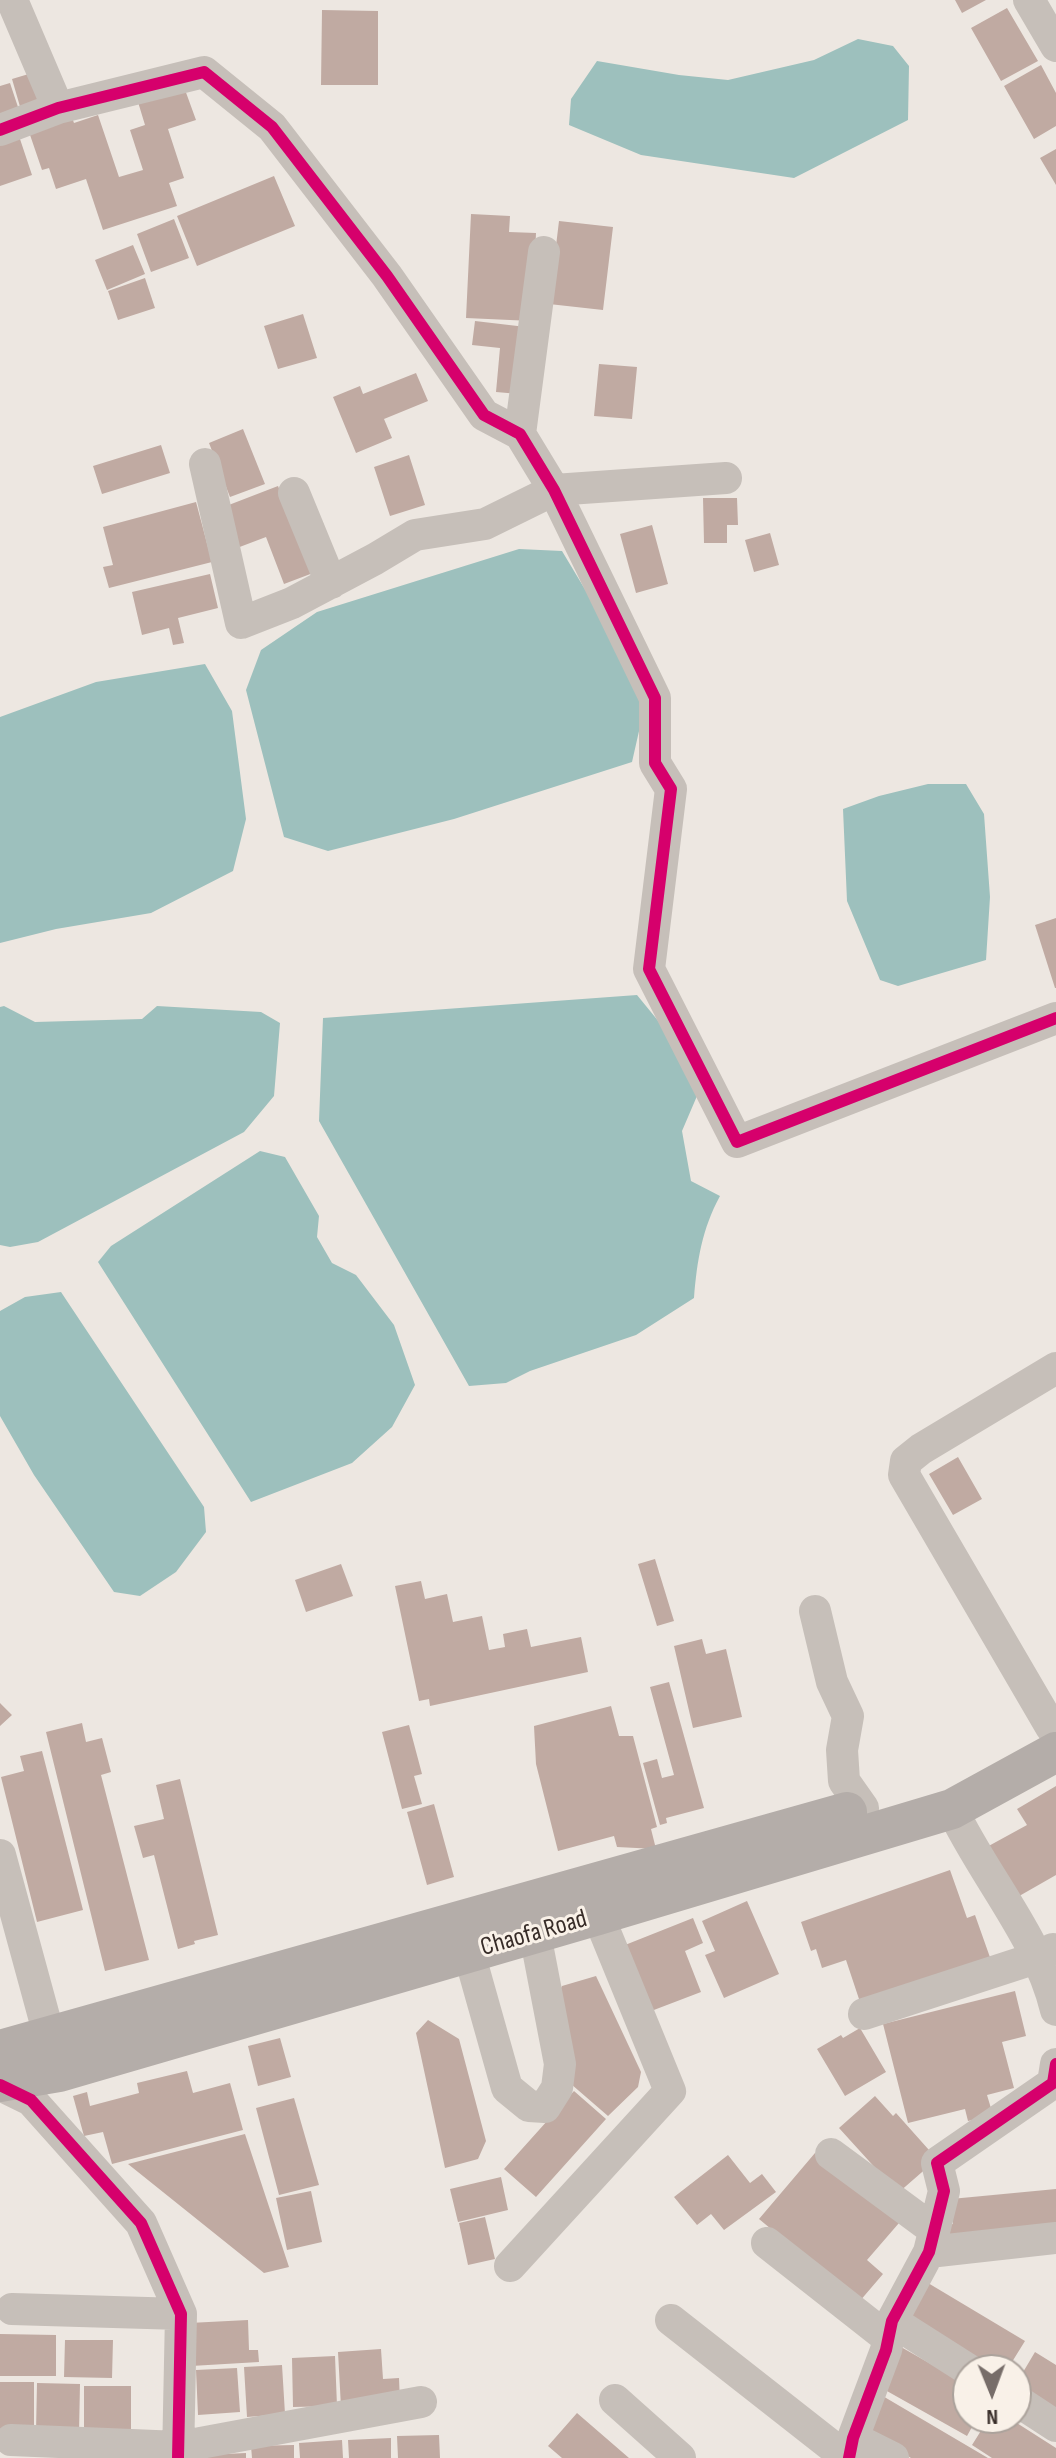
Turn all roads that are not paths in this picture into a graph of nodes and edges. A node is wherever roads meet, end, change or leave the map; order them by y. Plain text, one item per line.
1 (12, 0) edge
2 (1029, 0) edge
3 (1056, 46) edge
4 (58, 108) junction
5 (0, 130) edge
6 (544, 252) dead end
7 (520, 434) junction
8 (205, 464) dead end
9 (726, 478) dead end
10 (554, 490) junction
11 (294, 493) dead end
12 (331, 583) junction
13 (1056, 1018) edge
14 (1056, 1368) edge
15 (815, 1611) dead end
16 (1054, 1734) edge
17 (863, 1808) junction
18 (952, 1809) junction
19 (0, 1855) edge
20 (598, 1915) junction
21 (535, 1934) junction
22 (469, 1953) junction
23 (1046, 1953) edge
24 (1056, 2010) edge
25 (864, 2014) dead end
26 (0, 2050) edge
27 (55, 2054) junction
28 (1056, 2064) edge
29 (0, 2084) edge
30 (831, 2154) dead end
31 (1056, 2238) edge
32 (931, 2241) junction
33 (1024, 2242) junction
34 (767, 2243) dead end
35 (1056, 2263) edge
36 (510, 2266) dead end
37 (12, 2309) dead end
38 (181, 2314) junction
39 (671, 2320) dead end
40 (890, 2330) junction
41 (952, 2361) edge
42 (615, 2400) dead end
43 (421, 2402) dead end
44 (1032, 2410) edge
45 (1056, 2426) edge
46 (11, 2440) dead end
47 (850, 2451) edge
48 (178, 2453) edge
49 (680, 2458) edge
50 (893, 2458) edge

1 - 4 street
2 - 3 street
4 - 5 street
4 - 7 street
6 - 7 street
7 - 10 street
8 - 12 street
9 - 10 street
10 - 12 street
10 - 13 street
11 - 12 street
14 - 16 street
15 - 17 street
16 - 17 main road, Chaofa Road
16 - 18 main road, Chaofa Road
17 - 27 main road, Chaofa Road
18 - 20 main road, Chaofa Road
18 - 23 street
19 - 27 street
20 - 21 main road, Chaofa Road
20 - 36 street
21 - 22 main road, Chaofa Road
21 - 22 street
22 - 27 main road, Chaofa Road
23 - 24 street
23 - 25 street
26 - 27 main road, Chaofa Road
27 - 29 main road, Chaofa Road
28 - 32 street
29 - 38 street
30 - 32 street
31 - 33 street
32 - 33 street
32 - 40 street
33 - 35 street
34 - 40 street
37 - 38 street
38 - 48 street
39 - 47 street
40 - 41 street
40 - 47 street
42 - 49 street
43 - 48 street
44 - 45 street
46 - 48 street
47 - 50 street

